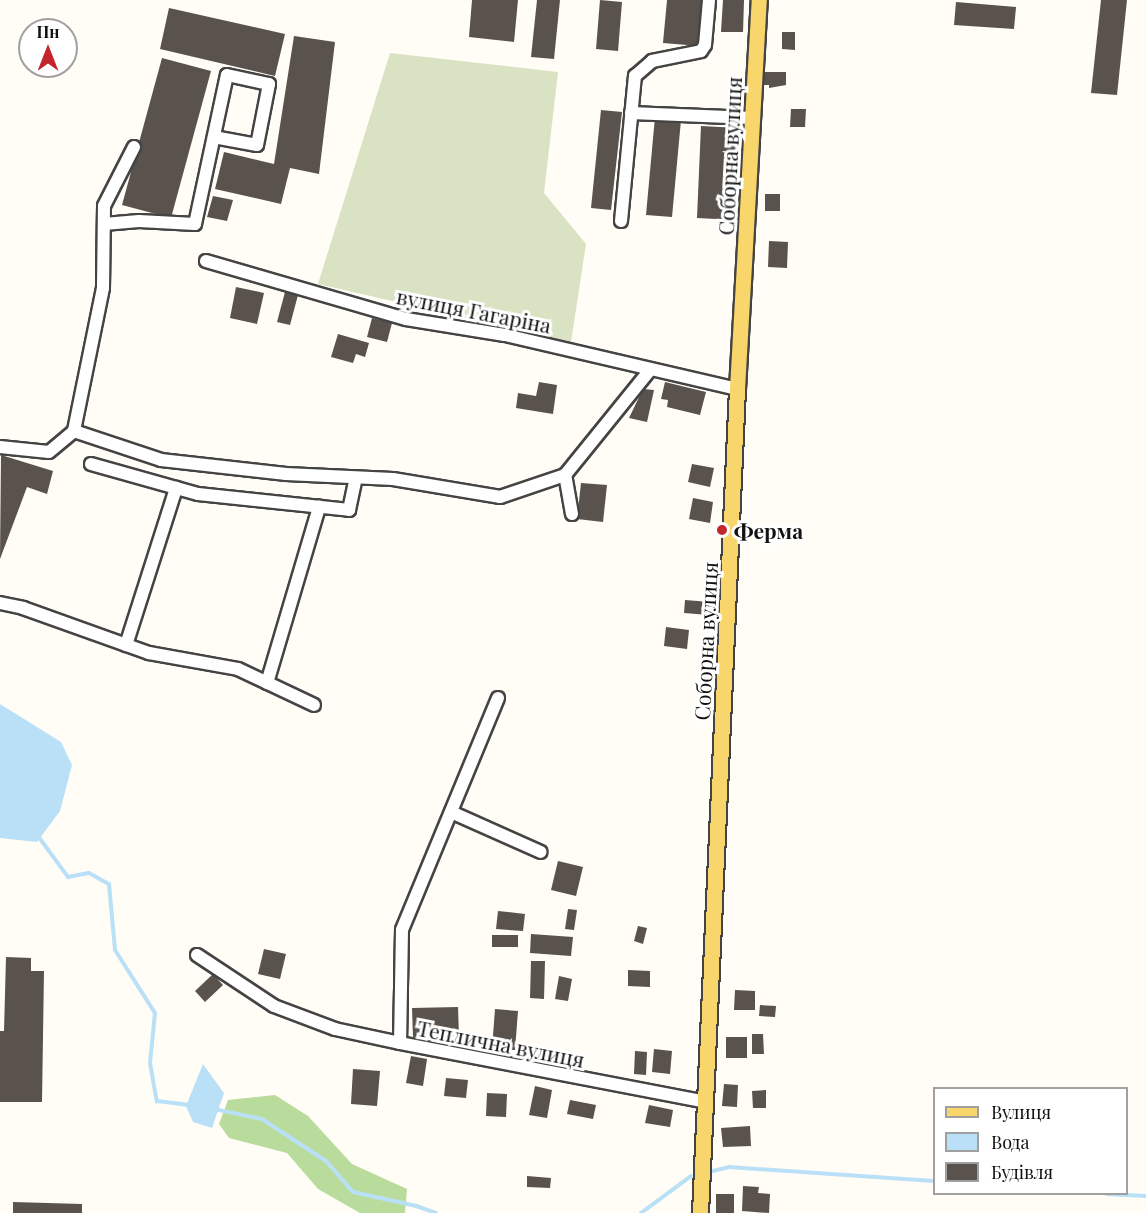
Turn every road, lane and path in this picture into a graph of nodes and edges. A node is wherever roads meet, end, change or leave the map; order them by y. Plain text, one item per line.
1 (709, 0) edge
2 (759, 0) edge
3 (632, 113) junction
4 (752, 118) junction
5 (213, 137) junction
6 (134, 147) dead end
7 (621, 221) dead end
8 (104, 224) junction
9 (206, 261) dead end
10 (650, 370) junction
11 (737, 389) junction
12 (74, 431) junction
13 (0, 447) edge
14 (91, 464) dead end
15 (565, 475) junction
16 (356, 478) junction
17 (176, 488) junction
18 (319, 507) junction
19 (572, 514) dead end
20 (0, 603) edge
21 (126, 645) junction
22 (267, 683) junction
23 (498, 698) dead end
24 (314, 705) dead end
25 (451, 812) junction
26 (541, 852) dead end
27 (197, 955) dead end
28 (400, 1043) junction
29 (705, 1102) junction
30 (700, 1213) edge

1 - 3 street
2 - 4 main road, Соборна вулиця
3 - 4 street
3 - 7 street
4 - 11 main road, Соборна вулиця
5 - 5 street
5 - 8 street
6 - 8 street
8 - 12 street
9 - 10 street, вулиця Гагаріна
10 - 11 street, вулиця Гагаріна
10 - 15 street
11 - 29 main road, Соборна вулиця
12 - 13 street
12 - 16 street
14 - 17 street
15 - 16 street
15 - 19 street
16 - 18 street
17 - 18 street
17 - 21 street
18 - 22 street
20 - 21 street
21 - 22 street
22 - 24 street
23 - 25 street
25 - 26 street
25 - 28 street, Теплична вулиця
27 - 28 street
28 - 29 street, Теплична вулиця
29 - 30 main road, Соборна вулиця

